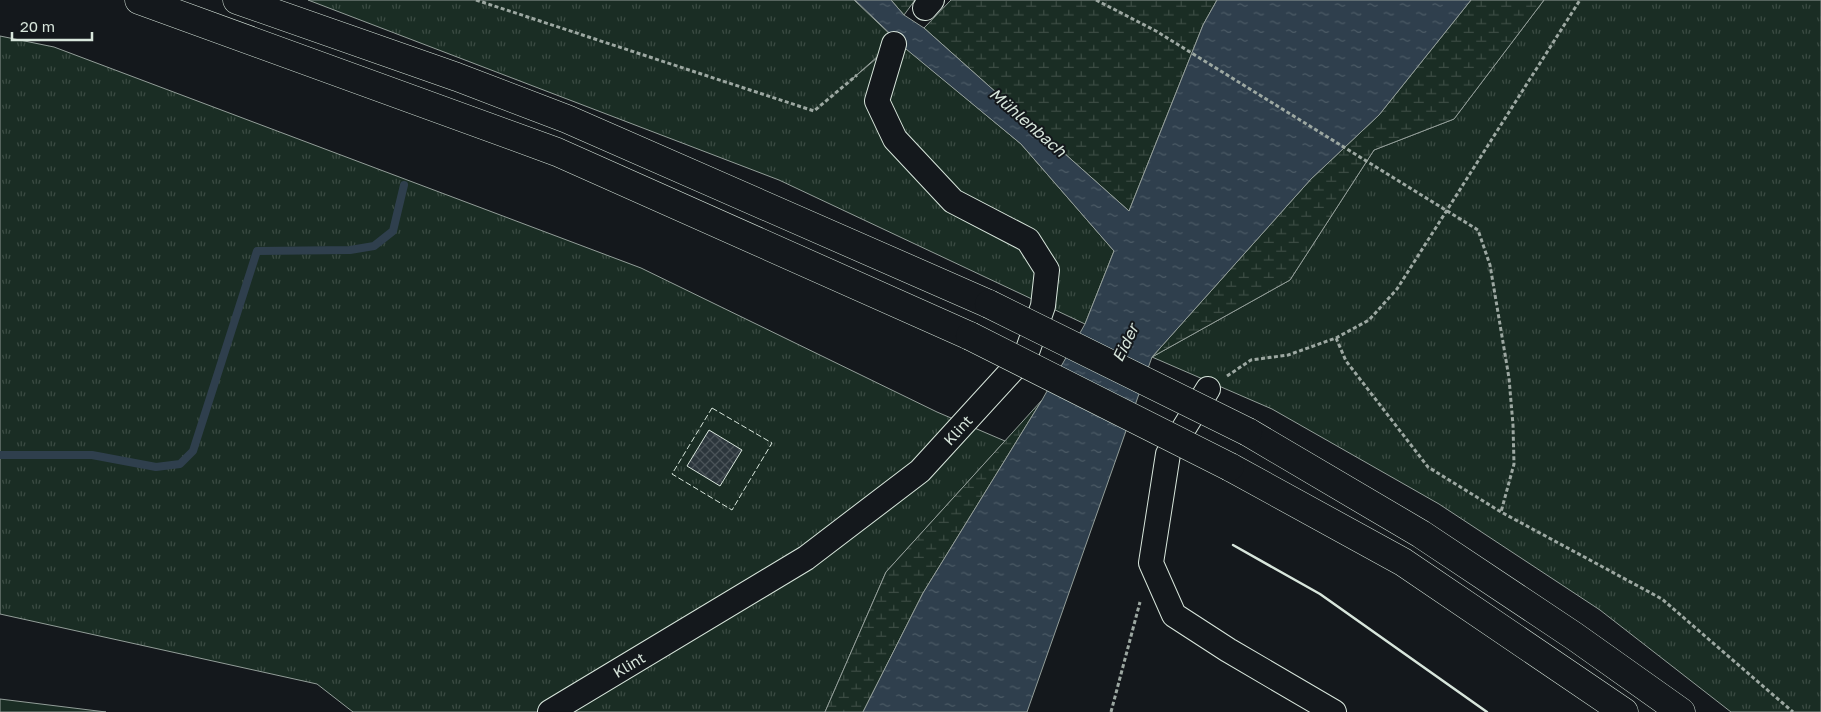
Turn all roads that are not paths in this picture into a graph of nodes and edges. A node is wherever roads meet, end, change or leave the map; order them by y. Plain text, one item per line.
1 (139, 0) edge
2 (237, 0) edge
3 (894, 44) dead end
4 (1208, 389) road end
5 (550, 712) edge
6 (1334, 712) edge
7 (1624, 712) edge
8 (1681, 712) edge

1 - 7 highway, bridge
2 - 8 highway, bridge
3 - 5 street, Klint
4 - 6 street

